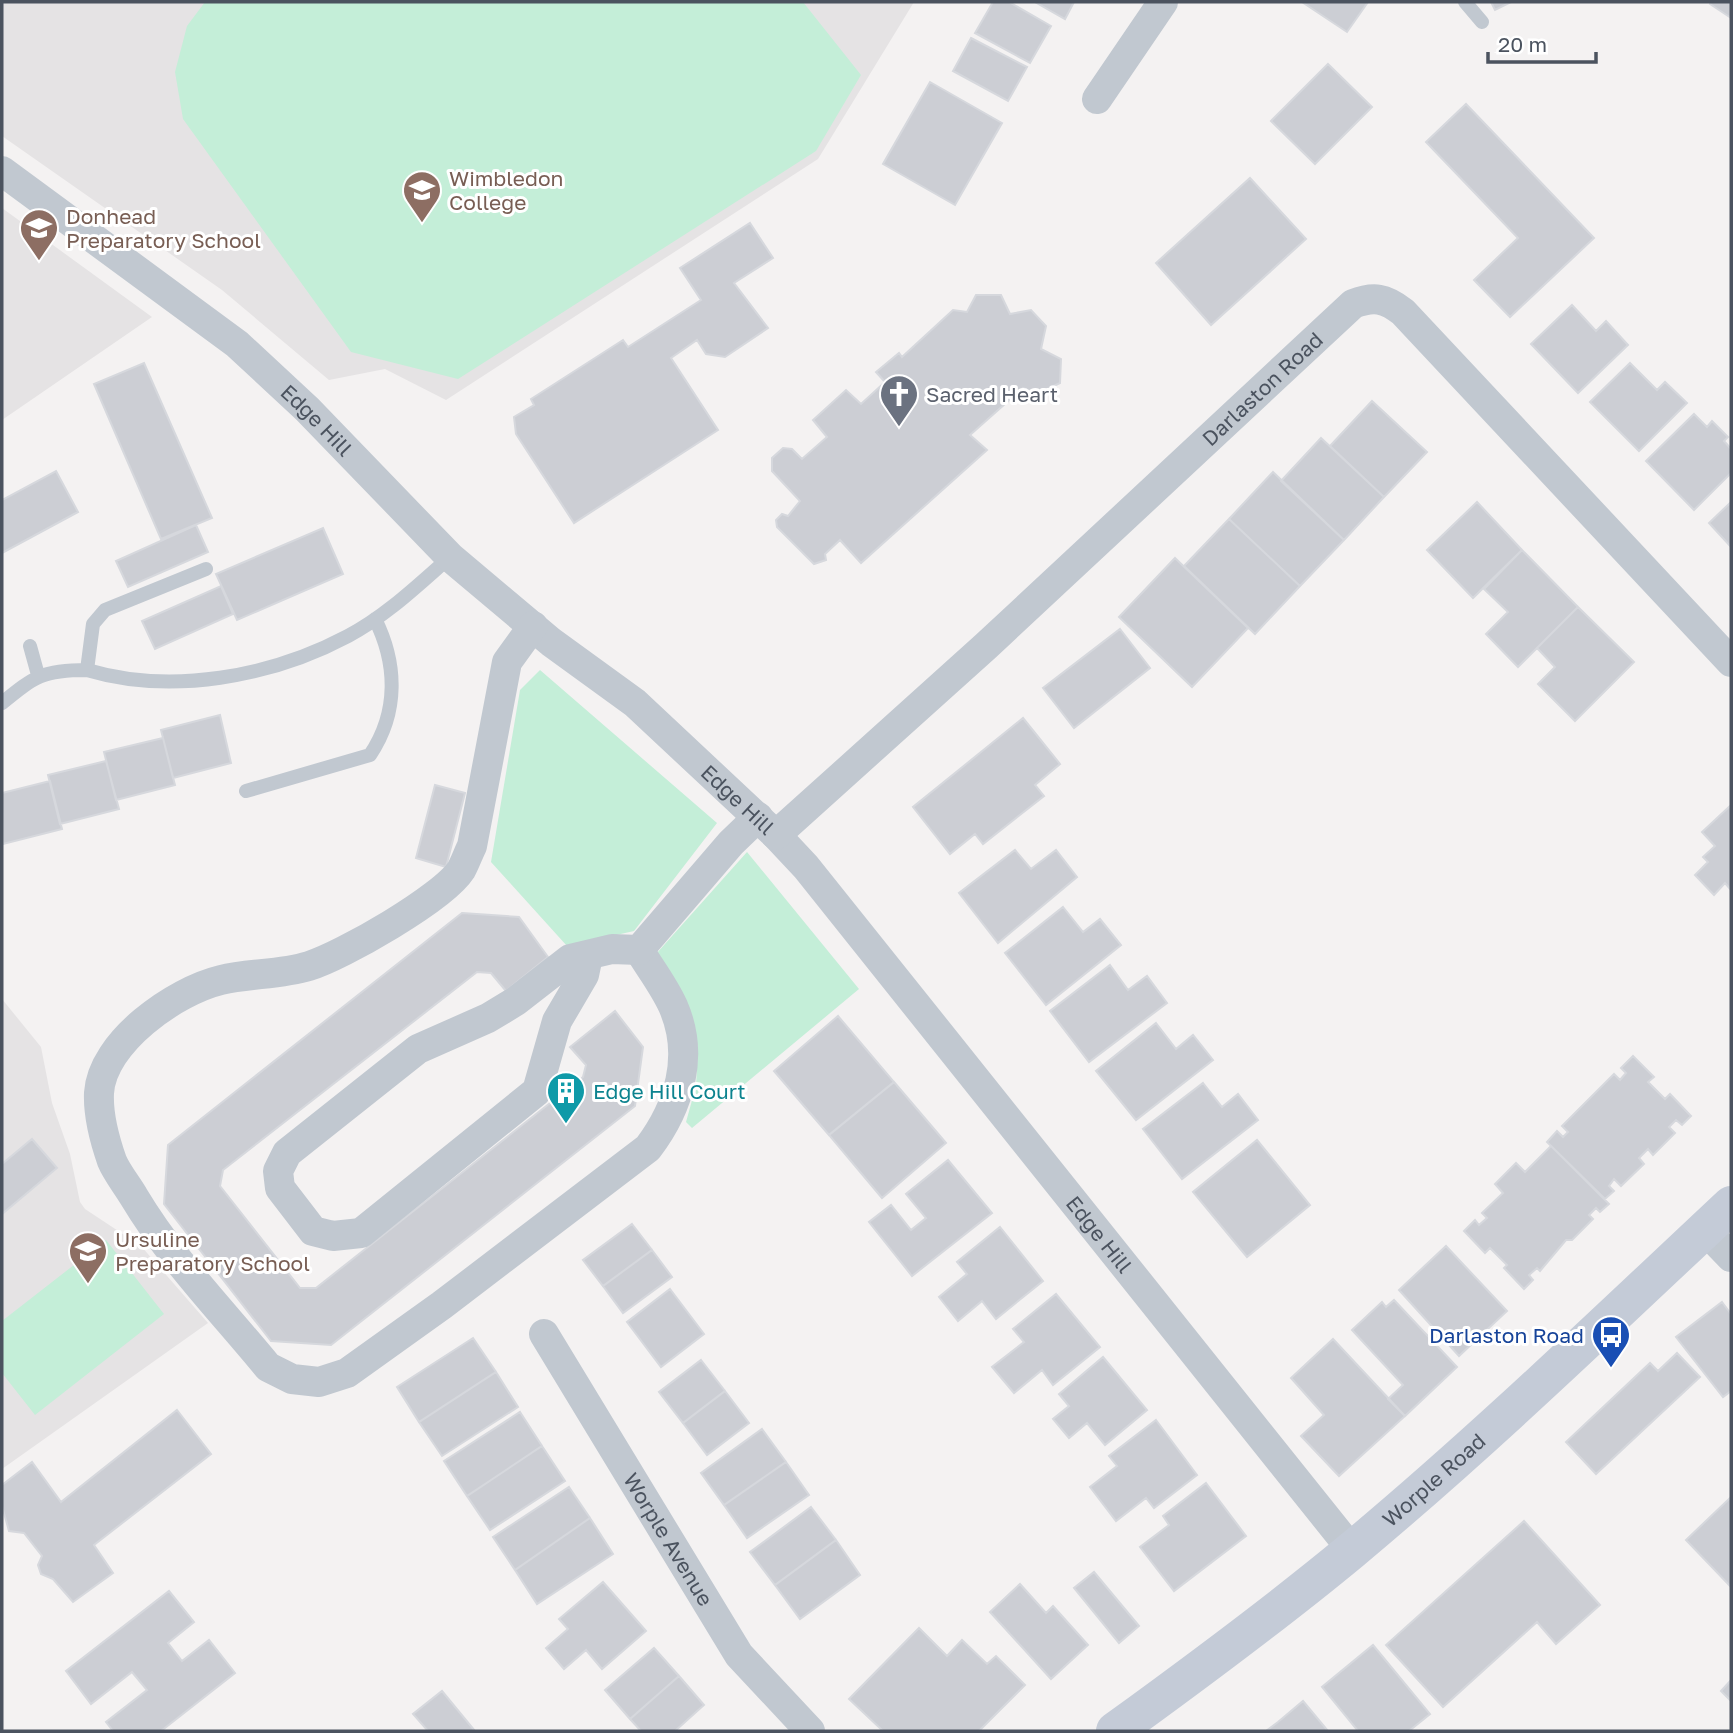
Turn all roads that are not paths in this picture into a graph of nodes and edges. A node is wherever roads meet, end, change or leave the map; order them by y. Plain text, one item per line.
1 (1163, 2) edge
2 (1465, 2) edge
3 (1482, 22) dead end
4 (1097, 99) dead end
5 (2, 171) edge
6 (450, 557) junction
7 (206, 569) dead end
8 (375, 619) junction
9 (533, 626) junction
10 (30, 646) dead end
11 (1731, 662) edge
12 (88, 670) junction
13 (38, 675) junction
14 (2, 704) edge
15 (246, 791) dead end
16 (767, 826) junction
17 (639, 950) junction
18 (588, 956) junction
19 (1718, 1217) edge
20 (1731, 1257) edge
21 (544, 1334) dead end
22 (1352, 1550) junction
23 (810, 1731) edge
24 (1115, 1731) edge

1 - 4 street
2 - 3 lane
5 - 6 street, Edge Hill
6 - 8 lane
6 - 9 street, Edge Hill
7 - 12 lane
8 - 12 lane
8 - 15 lane
9 - 16 street, Edge Hill
9 - 17 street
10 - 13 lane
11 - 16 street, Darlaston Road
12 - 13 lane
13 - 14 lane
16 - 17 street
16 - 22 street, Edge Hill
17 - 18 street
18 - 18 street
19 - 20 street
19 - 22 main road, Worple Road
21 - 23 street, Worple Avenue
22 - 24 main road, Worple Road

